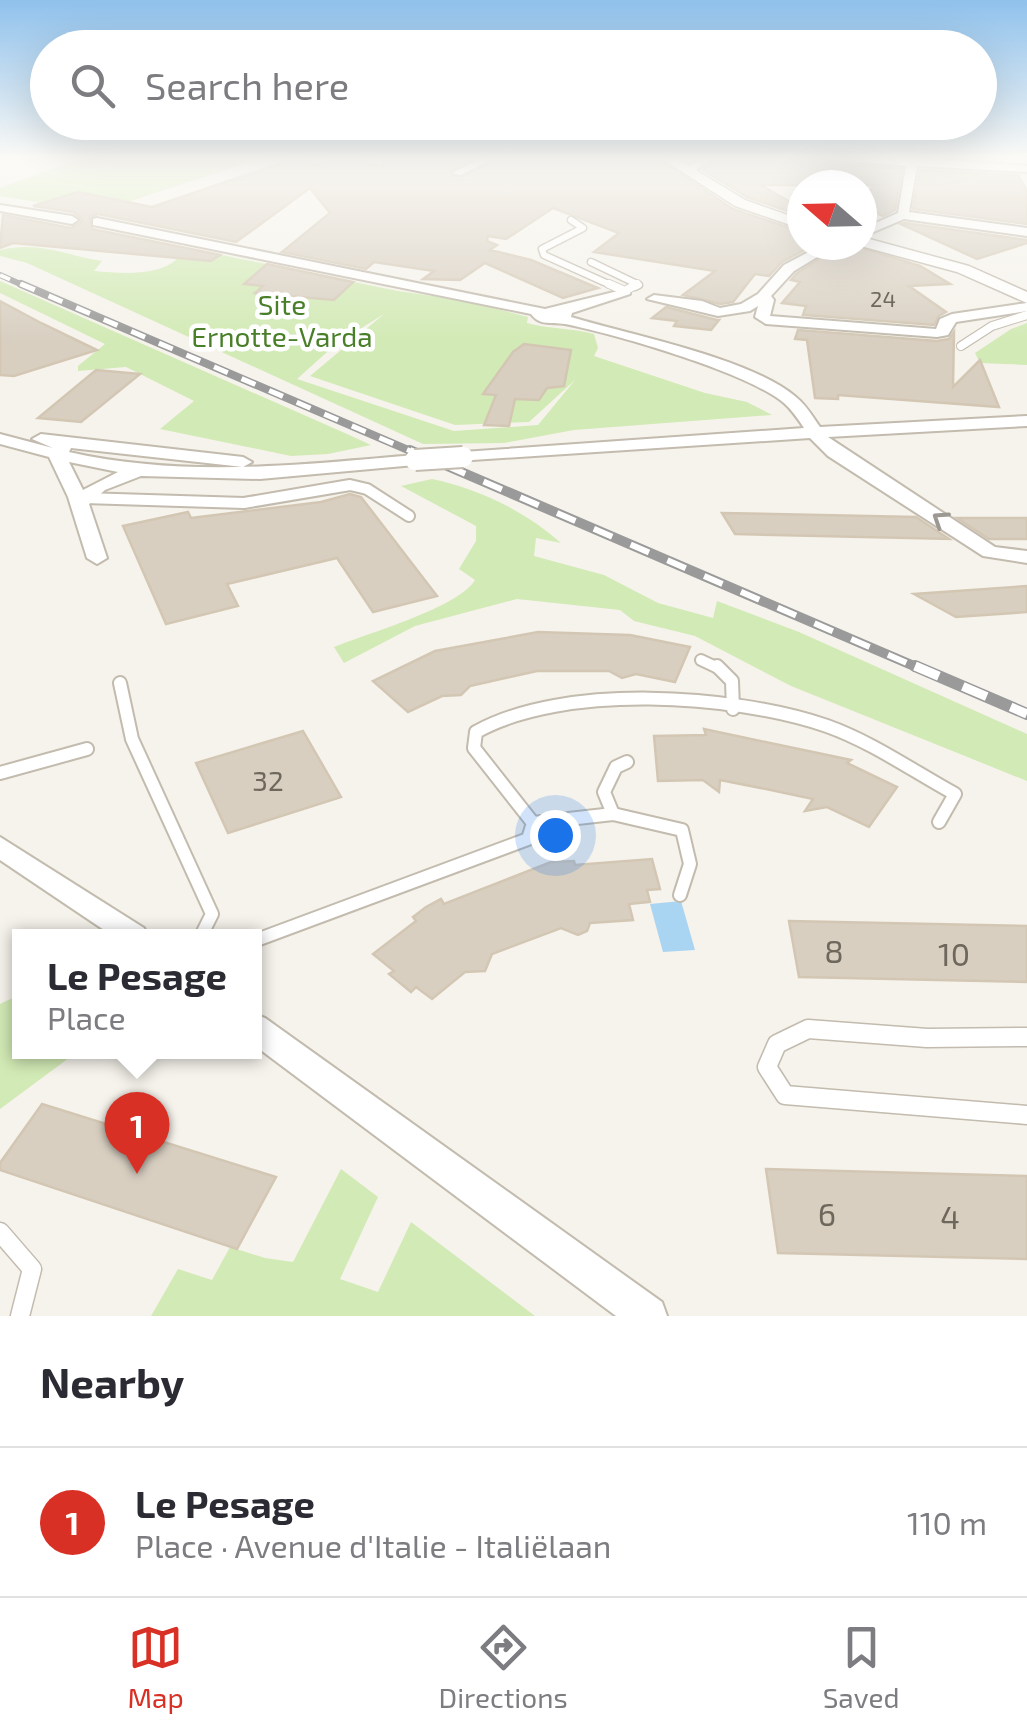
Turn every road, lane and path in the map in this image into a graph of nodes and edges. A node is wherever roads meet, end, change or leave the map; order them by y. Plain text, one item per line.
1 (100, 219) edge
2 (935, 219) edge
3 (571, 220) dead end
4 (1027, 232) edge
5 (877, 246) edge
6 (804, 260) edge
7 (591, 262) dead end
8 (625, 291) junction
9 (763, 297) junction
10 (1027, 298) edge
11 (654, 300) dead end
12 (1027, 307) edge
13 (562, 315) junction
14 (1027, 315) edge
15 (961, 346) dead end
16 (1027, 421) edge
17 (814, 432) junction
18 (0, 438) edge
19 (79, 442) junction
20 (161, 450) junction
21 (57, 454) junction
22 (219, 467) junction
23 (141, 470) junction
24 (82, 500) junction
25 (409, 516) dead end
26 (1027, 557) edge
27 (96, 558) dead end
28 (700, 660) dead end
29 (120, 683) dead end
30 (734, 708) junction
31 (87, 749) dead end
32 (627, 762) dead end
33 (0, 773) edge
34 (613, 814) junction
35 (938, 822) dead end
36 (533, 823) junction
37 (0, 847) edge
38 (680, 895) dead end
39 (123, 929) edge
40 (204, 929) edge
41 (262, 938) edge
42 (262, 1034) edge
43 (1027, 1037) edge
44 (1027, 1115) edge
45 (0, 1232) edge
46 (20, 1316) edge
47 (648, 1316) edge

1 - 13 street
2 - 4 street
3 - 8 lane
5 - 10 street
6 - 9 street
7 - 8 lane
8 - 13 street
9 - 11 street
9 - 12 street
13 - 17 street
14 - 15 lane
16 - 17 street
17 - 22 street, bridge
26 -> 17 street
18 - 19 street
18 - 21 street
19 - 20 street
19 - 21 street
20 - 22 street
20 - 23 street
21 - 23 street
21 - 24 street
22 - 23 street
23 - 24 street
24 - 25 lane
24 - 27 street
28 - 30 lane
29 - 40 lane
30 - 35 lane
30 - 36 lane
31 - 33 lane
32 - 34 lane
34 - 36 lane
34 - 38 lane
36 - 41 lane
37 - 39 street
42 - 47 street
43 - 44 lane
45 - 46 lane

